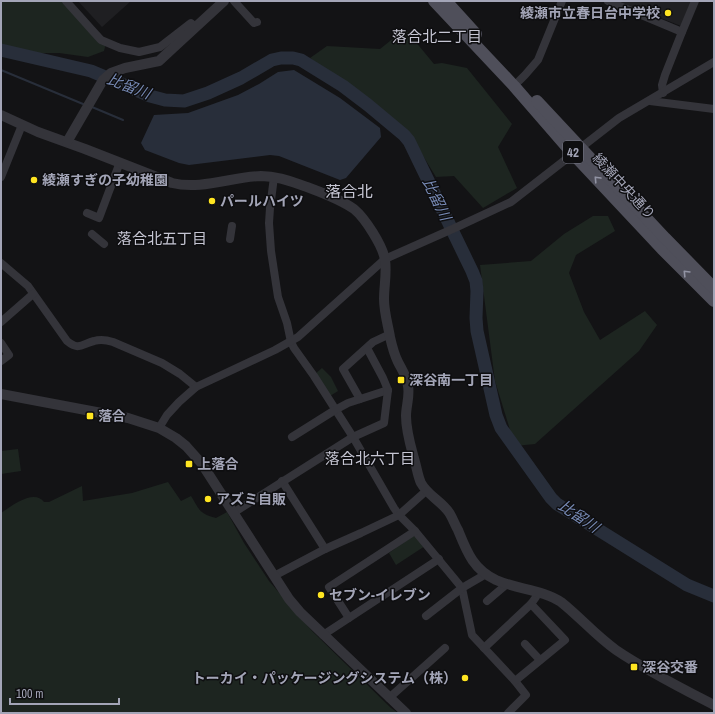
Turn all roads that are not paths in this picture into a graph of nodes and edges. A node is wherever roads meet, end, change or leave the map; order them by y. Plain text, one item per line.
1 (66, 1) edge
2 (224, 1) edge
3 (234, 1) edge
4 (434, 1) edge
5 (446, 1) edge
6 (562, 1) edge
7 (608, 1) edge
8 (695, 1) edge
9 (257, 22) dead end
10 (196, 27) junction
11 (682, 32) junction
12 (714, 62) edge
13 (519, 81) junction
14 (663, 93) junction
15 (650, 101) junction
16 (714, 109) edge
17 (1, 115) edge
18 (22, 125) junction
19 (67, 142) junction
20 (577, 151) junction
21 (120, 162) junction
22 (1, 177) edge
23 (274, 177) junction
24 (87, 213) dead end
25 (232, 226) dead end
26 (92, 234) dead end
27 (230, 239) dead end
28 (104, 244) dead end
29 (385, 258) junction
30 (1, 262) edge
31 (714, 288) edge
32 (34, 294) junction
33 (714, 301) edge
34 (1, 322) edge
35 (390, 334) junction
36 (291, 342) junction
37 (1, 343) edge
38 (366, 348) junction
39 (1, 361) edge
40 (196, 387) junction
41 (388, 390) junction
42 (1, 394) edge
43 (360, 399) junction
44 (335, 410) junction
45 (159, 428) junction
46 (292, 437) dead end
47 (353, 437) junction
48 (282, 481) junction
49 (426, 491) junction
50 (232, 513) junction
51 (399, 515) junction
52 (415, 531) junction
53 (324, 549) junction
54 (439, 559) junction
55 (486, 574) junction
56 (274, 576) junction
57 (507, 584) junction
58 (462, 588) junction
59 (537, 592) junction
60 (487, 601) dead end
61 (531, 604) junction
62 (426, 616) dead end
63 (349, 618) junction
64 (324, 634) junction
65 (525, 644) dead end
66 (445, 648) dead end
67 (484, 648) junction
68 (540, 660) junction
69 (515, 680) junction
70 (389, 698) junction
71 (714, 705) edge
72 (406, 713) edge
73 (508, 713) edge

1 - 10 street
2 - 10 street
3 - 9 street
4 - 20 main road, 綾瀬中央通り / 42
5 - 13 main road, 綾瀬中央通り / 42
6 - 13 street
7 - 11 street
8 - 11 street
10 - 19 street
11 - 14 street
12 - 14 street
13 - 20 main road, 綾瀬中央通り / 42
14 - 15 street
15 - 16 street
15 - 20 street
17 - 18 street
18 - 19 street
18 - 22 street
19 - 21 street
20 - 29 street
20 - 31 main road, 綾瀬中央通り / 42
33 -> 20 main road, 綾瀬中央通り / 42
21 - 23 street
21 - 24 street
23 - 29 street
23 - 36 street
25 - 27 street
26 - 28 street
29 - 35 street
29 - 36 street
30 - 32 street
32 - 34 street
32 - 40 street
35 - 38 street
35 - 49 street
36 - 40 street
36 - 44 street
37 - 39 street
38 - 41 street
38 - 43 street
40 - 45 street
41 - 43 street
41 - 47 street
42 - 45 street
43 - 44 street
44 - 46 street
44 - 47 street
45 - 50 street
47 - 48 street
47 - 51 street
48 - 50 street
48 - 53 street
49 - 51 street
49 - 55 street
50 - 56 street
51 - 52 street
51 - 53 street
52 - 54 street
52 - 63 street
53 - 56 street
54 - 58 street
54 - 63 street
55 - 57 street
55 - 58 street
56 - 64 street
57 - 59 street
57 - 60 street
58 - 62 street
58 - 67 street
59 - 61 street
59 - 71 street
61 - 67 street
61 - 68 street
63 - 64 street
64 - 70 street
65 - 68 street
66 - 70 street
67 - 69 street
68 - 69 street
69 - 73 street
70 - 72 street

